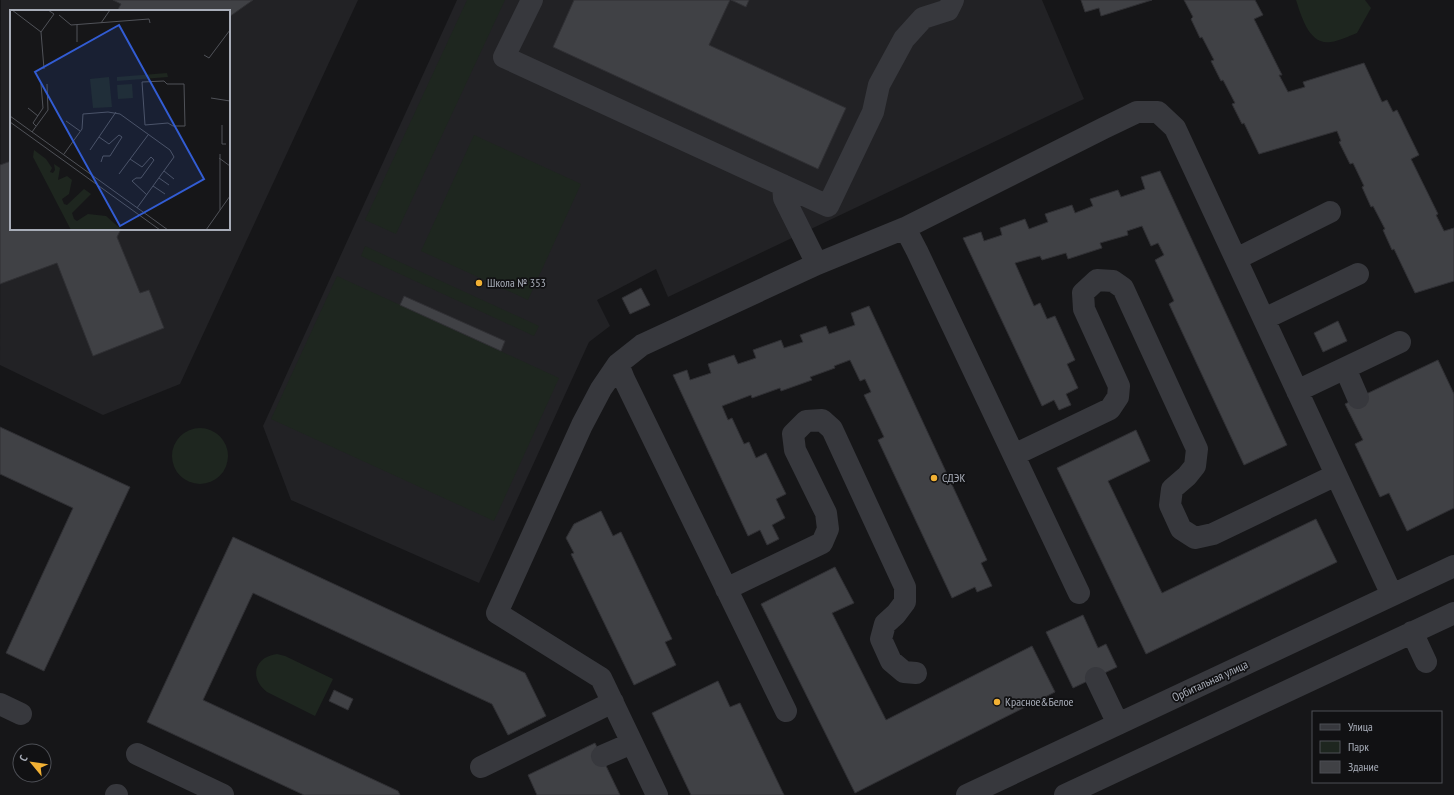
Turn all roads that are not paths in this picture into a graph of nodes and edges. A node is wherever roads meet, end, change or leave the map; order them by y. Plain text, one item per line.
1 (532, 0) edge
2 (953, 0) edge
3 (783, 185) junction
4 (1330, 212) dead end
5 (905, 228) junction
6 (1236, 259) junction
7 (817, 264) junction
8 (1358, 274) dead end
9 (1264, 319) junction
10 (1400, 342) dead end
11 (618, 364) junction
12 (1345, 368) junction
13 (1297, 391) junction
14 (1358, 398) dead end
15 (1014, 455) junction
16 (1336, 475) junction
17 (1454, 566) edge
18 (726, 589) junction
19 (1079, 593) dead end
20 (1392, 595) junction
21 (1454, 613) edge
22 (1412, 632) junction
23 (1426, 662) dead end
24 (916, 673) dead end
25 (1096, 678) dead end
26 (613, 702) junction
27 (0, 704) edge
28 (786, 711) dead end
29 (21, 714) dead end
30 (1118, 724) junction
31 (632, 743) junction
32 (137, 754) dead end
33 (602, 756) dead end
34 (481, 767) dead end
35 (223, 795) edge
36 (657, 795) edge
37 (966, 795) edge
38 (1065, 795) edge

1 - 3 street
2 - 3 street
3 - 7 street
4 - 6 street
5 - 6 street
5 - 7 street
5 - 15 street
6 - 9 street
7 - 11 street
8 - 9 street
9 - 13 street
10 - 12 street
11 - 18 street
11 - 26 street
12 - 13 street
12 - 14 street
13 - 16 street
15 - 16 street
15 - 19 street
16 - 20 street
17 - 20 street, Орбитальная улица
18 - 24 street
18 - 28 street
20 - 30 street, Орбитальная улица
21 - 22 street
22 - 23 street
22 - 38 street
25 - 30 street
26 - 31 street
26 - 34 street
27 - 29 street
30 - 37 street, Орбитальная улица
31 - 33 street
31 - 36 street
32 - 35 street

